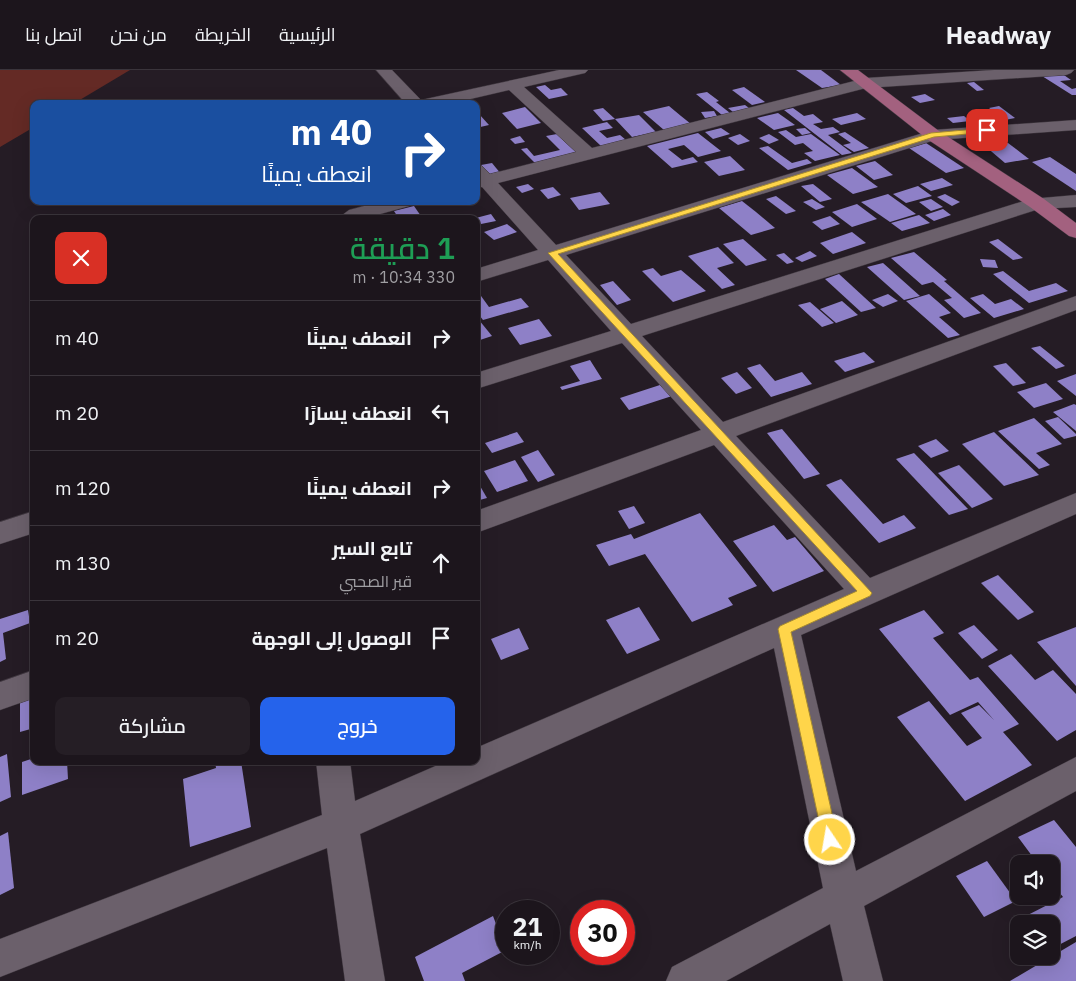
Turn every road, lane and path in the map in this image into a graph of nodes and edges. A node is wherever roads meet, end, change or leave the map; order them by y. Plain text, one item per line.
1 (384, 70) edge
2 (580, 70) edge
3 (848, 70) edge
4 (1046, 70) edge
5 (1066, 70) edge
6 (866, 83) junction
7 (512, 85) junction
8 (411, 100) edge
9 (444, 100) edge
10 (1076, 125) edge
11 (933, 135) junction
12 (590, 155) junction
13 (480, 178) edge
14 (1076, 201) edge
15 (1036, 203) junction
16 (391, 205) edge
17 (354, 215) edge
18 (1076, 232) edge
19 (552, 253) junction
20 (480, 275) edge
21 (1076, 303) edge
22 (627, 334) junction
23 (480, 380) edge
24 (720, 434) junction
25 (1076, 504) edge
26 (480, 521) edge
27 (30, 523) edge
28 (0, 533) edge
29 (866, 593) junction
30 (785, 629) junction
31 (30, 685) edge
32 (0, 696) edge
33 (480, 764) edge
34 (334, 765) edge
35 (477, 765) edge
36 (1076, 773) edge
37 (341, 825) junction
38 (843, 897) junction
39 (0, 958) edge
40 (365, 981) edge
41 (686, 981) edge
42 (864, 981) edge

1 - 8 street
2 - 7 street
3 - 6 main road
4 - 5 street
4 - 6 street
6 - 11 main road
6 - 12 street
7 - 9 street
7 - 12 street
10 - 11 street
11 - 15 main road
11 - 19 street
12 - 13 street
13 - 19 street
14 - 15 street
15 - 18 main road
15 - 22 street
16 - 17 street
19 - 20 street
19 - 22 street
21 - 24 street
22 - 23 street
22 - 24 street
24 - 26 street
24 - 29 street
25 - 29 street
27 - 28 street
29 - 30 street
30 - 33 street
30 - 38 street
31 - 32 street
34 - 37 street
35 - 37 street
36 - 38 street
37 - 39 street
37 - 40 street
38 - 41 street
38 - 42 street

